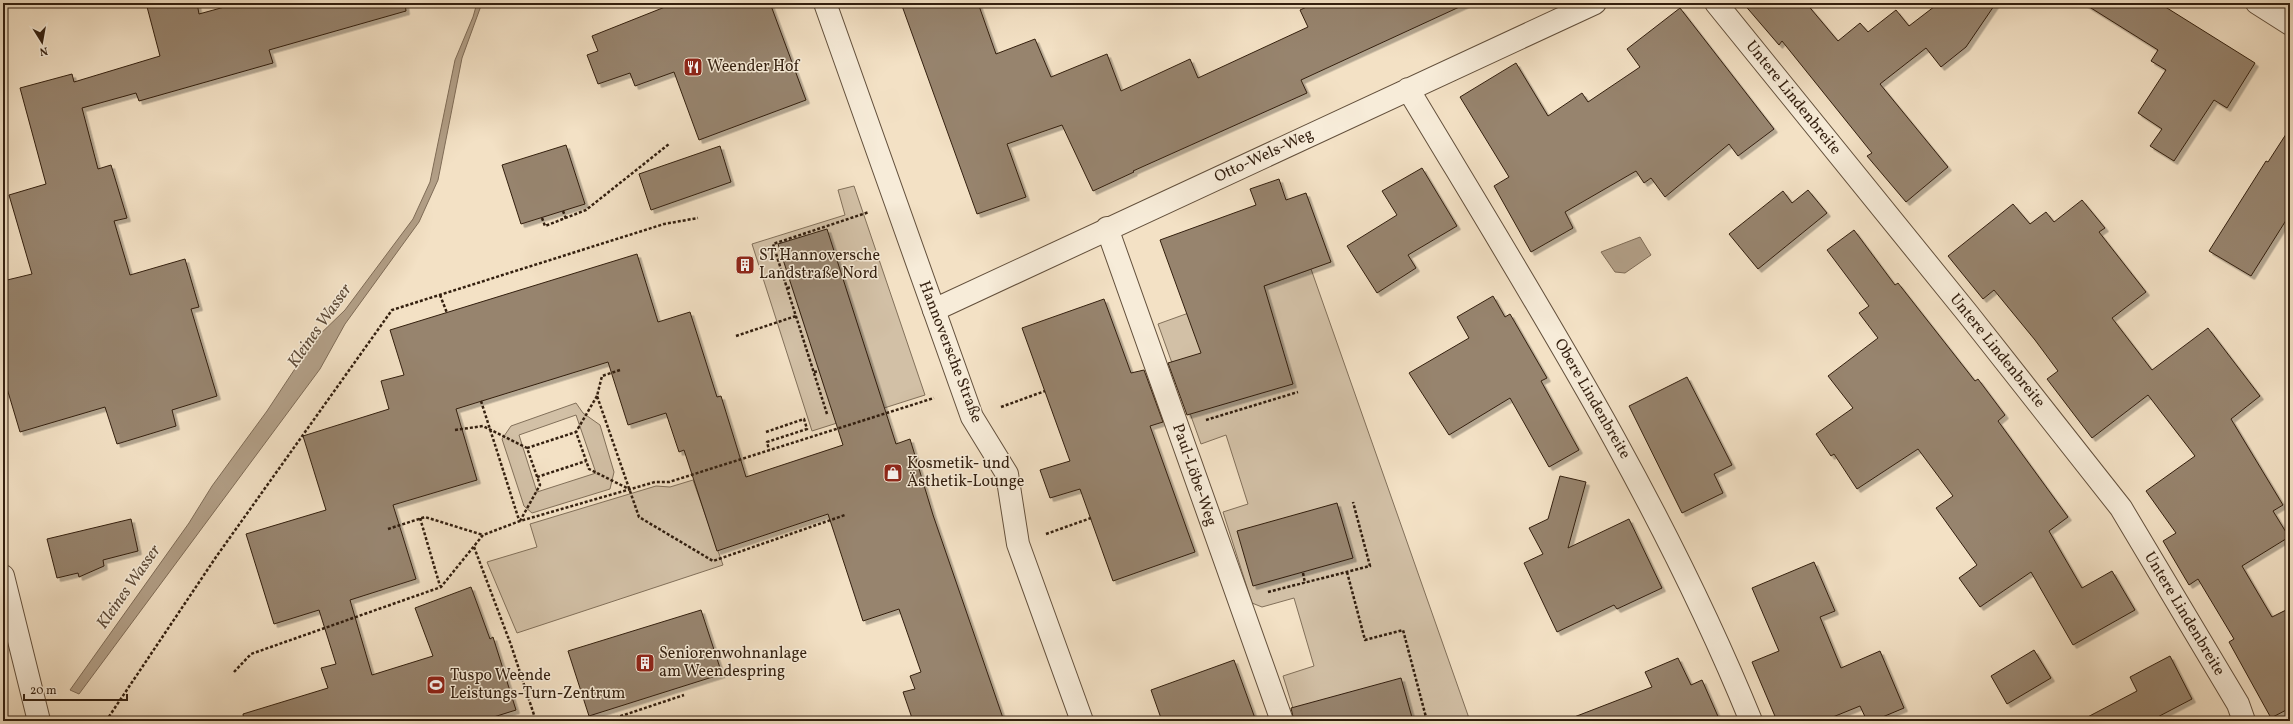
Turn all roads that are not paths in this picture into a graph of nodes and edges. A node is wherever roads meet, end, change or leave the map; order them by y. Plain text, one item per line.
1 (825, 3) edge
2 (1595, 3) edge
3 (1716, 3) edge
4 (2257, 3) edge
5 (2290, 24) edge
6 (1408, 89) junction
7 (1107, 228) junction
8 (934, 310) junction
9 (3, 576) edge
10 (39, 721) edge
11 (1082, 721) edge
12 (1282, 721) edge
13 (1751, 721) edge
14 (2244, 721) edge

1 - 8 street, Hannoversche Straße
2 - 6 street, Otto-Wels-Weg
3 - 14 street, Untere Lindenbreite
4 - 5 street
6 - 7 street, Otto-Wels-Weg
6 - 13 street, Obere Lindenbreite
7 - 8 street, Otto-Wels-Weg
7 - 12 street, Paul-Löbe-Weg
8 - 11 street, Hannoversche Straße
9 - 10 street

